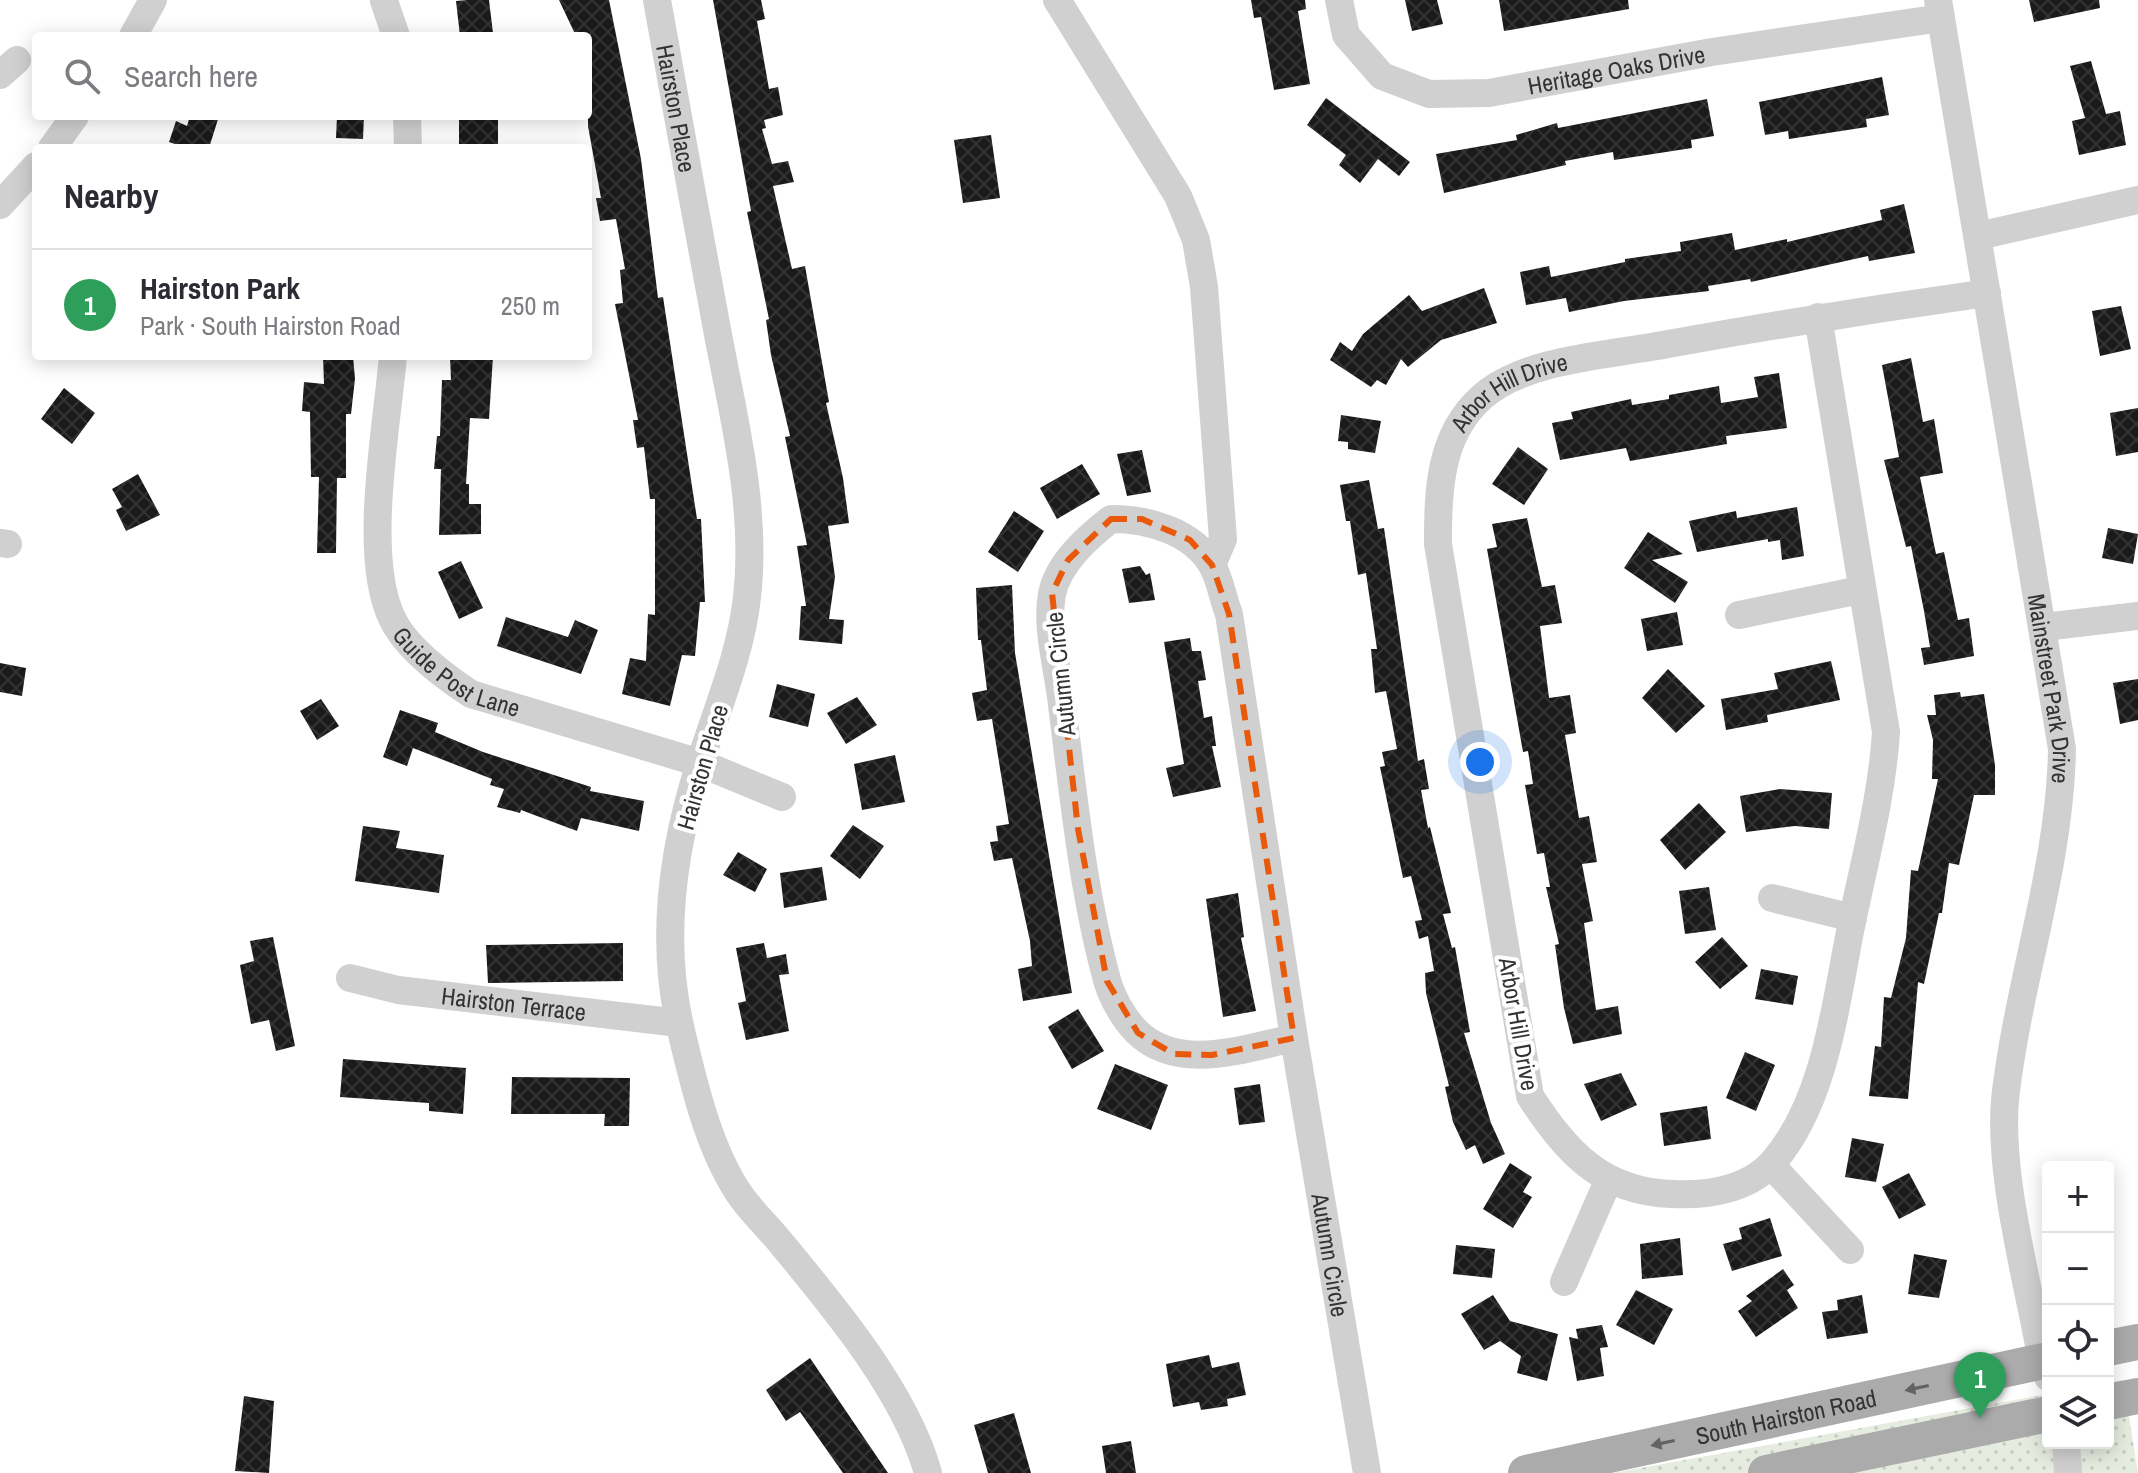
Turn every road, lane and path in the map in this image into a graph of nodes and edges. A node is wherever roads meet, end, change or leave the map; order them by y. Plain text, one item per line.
1 (153, 0) edge
2 (657, 0) edge
3 (1057, 0) edge
4 (1339, 0) edge
5 (384, 1) edge
6 (1940, 9) edge
7 (135, 32) edge
8 (395, 32) edge
9 (72, 120) edge
10 (407, 120) edge
11 (55, 144) edge
12 (408, 144) edge
13 (32, 170) edge
14 (2138, 200) edge
15 (0, 205) edge
16 (1978, 236) junction
17 (1987, 293) junction
18 (1818, 317) junction
19 (393, 360) edge
20 (1212, 565) junction
21 (1860, 590) junction
22 (1739, 615) dead end
23 (2138, 616) edge
24 (2044, 627) junction
25 (700, 763) junction
26 (782, 797) dead end
27 (1772, 898) dead end
28 (1853, 918) junction
29 (350, 978) dead end
30 (679, 1023) junction
31 (1294, 1038) junction
32 (1771, 1165) junction
33 (1608, 1181) junction
34 (1850, 1250) dead end
35 (1564, 1282) dead end
36 (2138, 1342) edge
37 (2042, 1345) edge
38 (2114, 1347) edge
39 (2042, 1367) edge
40 (2138, 1396) edge
41 (2114, 1401) edge
42 (2042, 1415) edge
43 (2066, 1449) edge
44 (928, 1473) edge
45 (1367, 1473) edge
46 (1526, 1473) edge
47 (1766, 1473) edge
48 (2068, 1473) edge

1 - 7 street
2 - 25 street, Hairston Place
3 - 20 street
4 - 6 street, Heritage Oaks Drive
5 - 8 street
6 - 16 street, Mainstreet Park Drive
9 - 11 street
10 - 12 street
13 - 15 street
14 - 16 street
16 - 17 street, Mainstreet Park Drive
17 - 18 street, Arbor Hill Drive
17 - 24 street, Mainstreet Park Drive
18 - 21 street, Arbor Hill Drive
18 - 33 street, Arbor Hill Drive
19 - 25 street, Guide Post Lane
20 - 31 street, Autumn Circle
20 - 31 street, Autumn Circle
21 - 22 street
21 - 28 street, Arbor Hill Drive
23 - 24 street
24 - 37 street, Mainstreet Park Drive
25 - 26 street, Guide Post Lane
25 - 30 street, Hairston Place
27 - 28 street
28 - 32 street, Arbor Hill Drive
29 - 30 street, Hairston Terrace
30 - 44 street, Hairston Place
31 - 45 street, Autumn Circle
32 - 33 street, Arbor Hill Drive
32 - 34 street
33 - 35 street
36 - 38 main road
39 -> 46 main road, South Hairston Road
40 - 41 main road
42 - 47 main road
43 - 48 street

